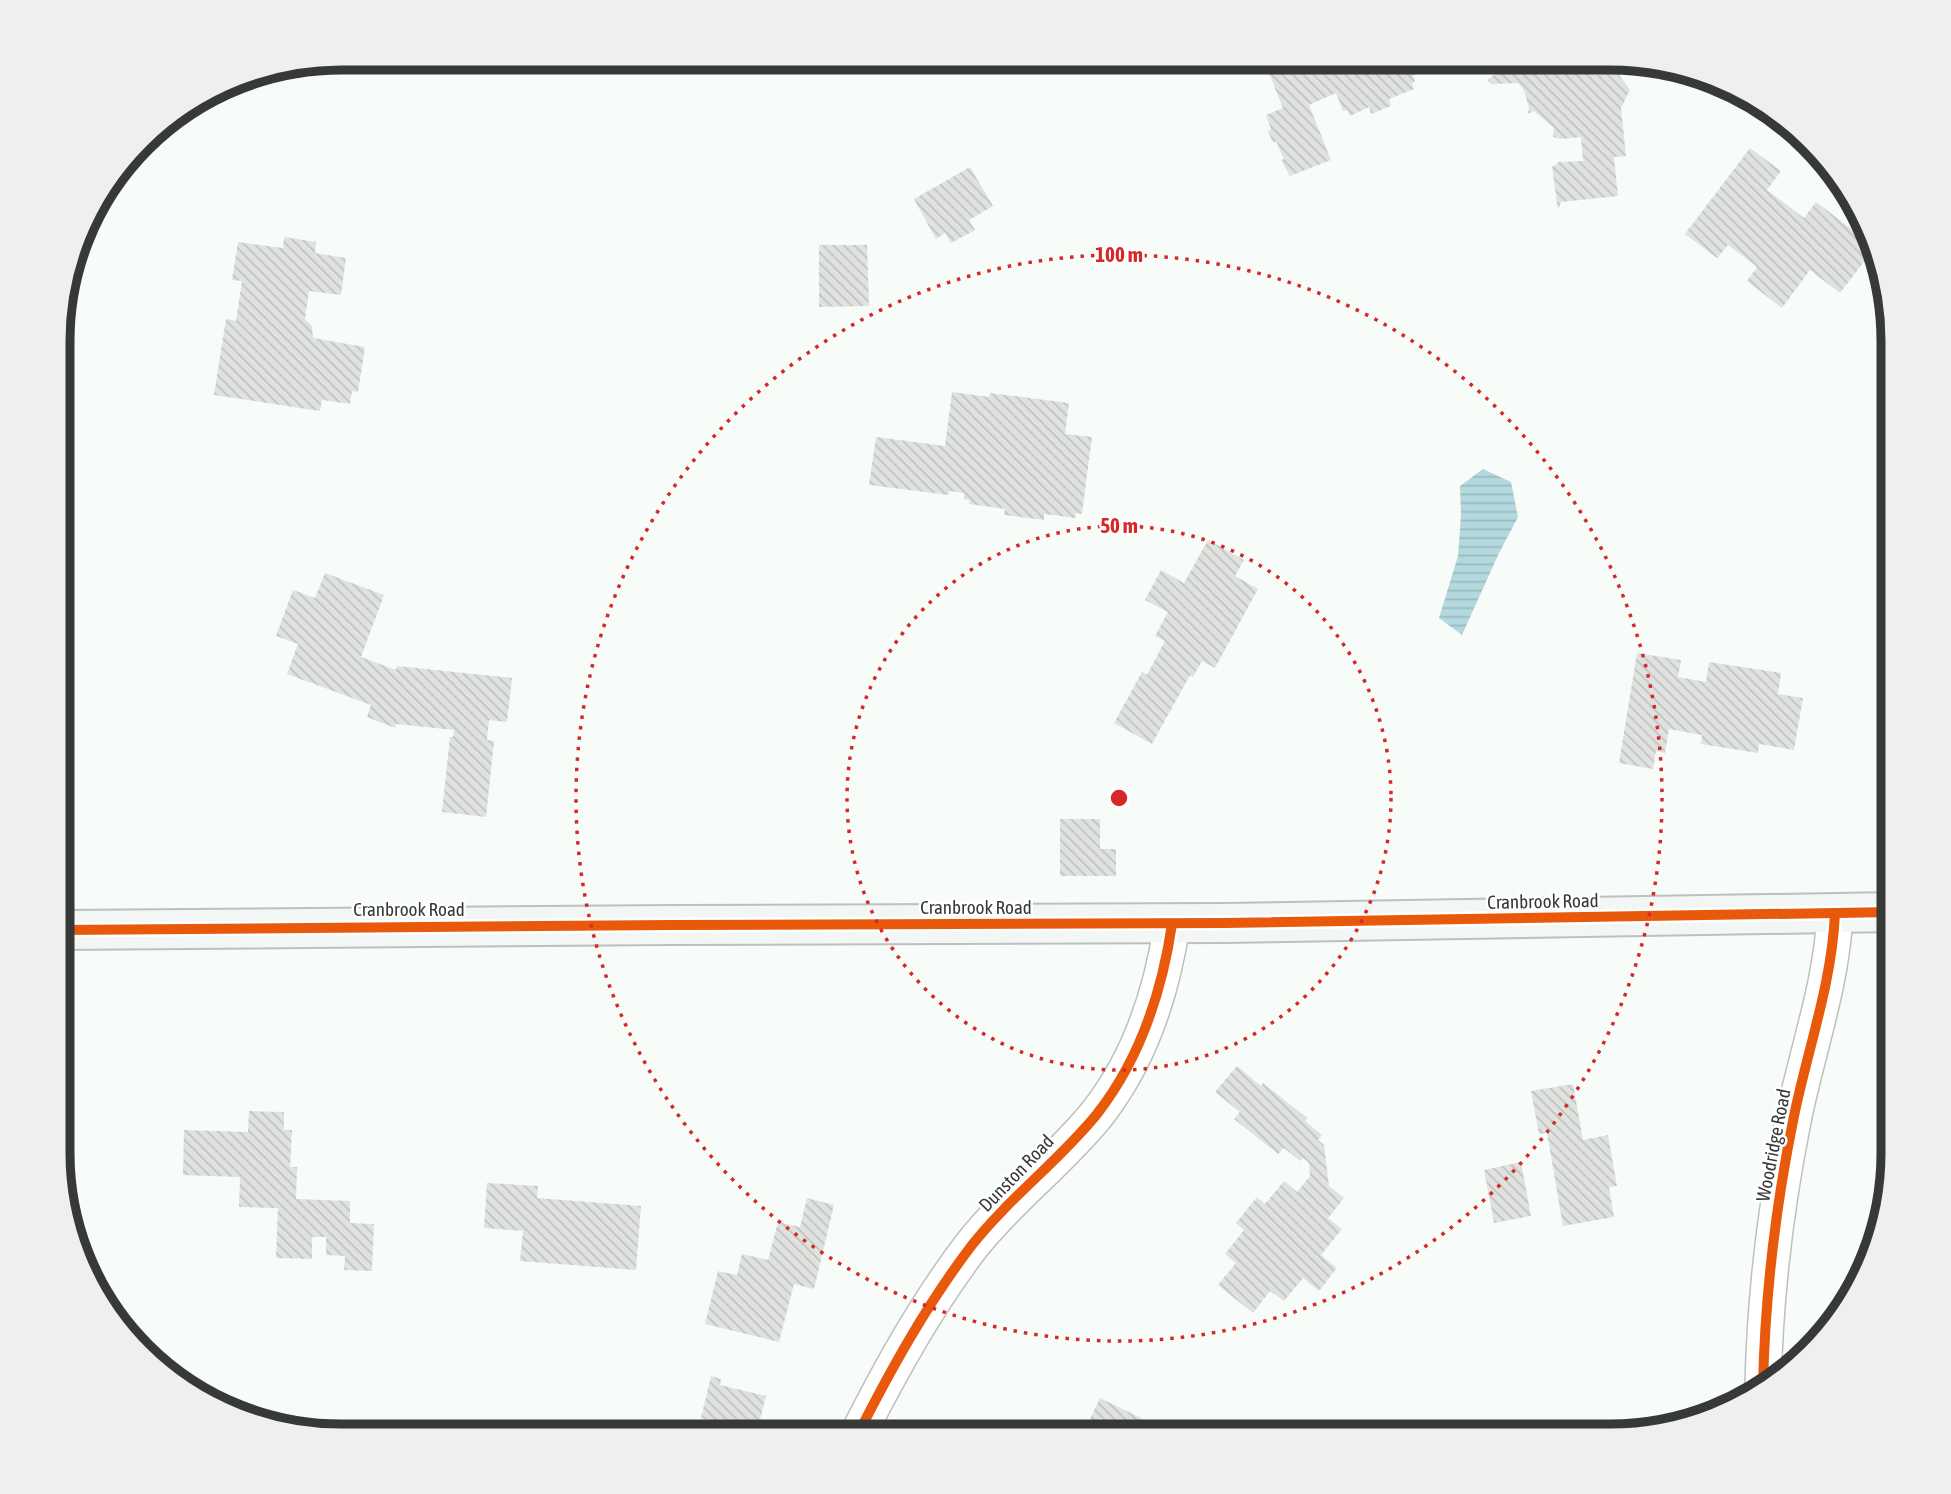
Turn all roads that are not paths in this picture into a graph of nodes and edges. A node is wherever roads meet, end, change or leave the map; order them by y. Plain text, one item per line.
1 (1881, 912) edge
2 (1835, 913) junction
3 (1172, 923) junction
4 (70, 930) edge
5 (1764, 1376) edge
6 (864, 1424) edge

1 - 2 street, Cranbrook Road
2 - 3 street, Cranbrook Road
2 - 5 street, Woodridge Road
3 - 4 street, Cranbrook Road
3 - 6 street, Dunston Road

